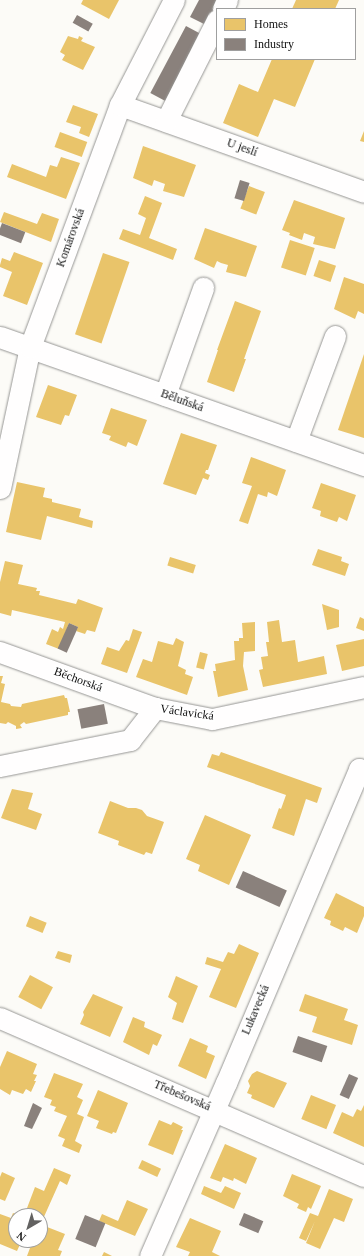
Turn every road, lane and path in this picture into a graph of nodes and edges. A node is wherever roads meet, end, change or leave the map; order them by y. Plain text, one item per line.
1 (174, 0) edge
2 (216, 22) edge
3 (120, 105) junction
4 (166, 121) junction
5 (364, 192) edge
6 (203, 288) dead end
7 (335, 336) dead end
8 (0, 337) edge
9 (30, 348) junction
10 (165, 395) junction
11 (296, 441) junction
12 (364, 465) edge
13 (0, 488) edge
14 (0, 652) edge
15 (364, 687) edge
16 (155, 708) junction
17 (0, 766) edge
18 (364, 771) edge
19 (0, 1018) edge
20 (213, 1110) junction
21 (364, 1176) edge
22 (150, 1256) edge

1 - 3 street, Komárovská
2 - 4 street
3 - 4 street, U jeslí
3 - 9 street, Komárovská
4 - 5 street, U jeslí
6 - 10 street
7 - 11 street
8 - 9 street, Běluňská
9 - 10 street, Běluňská
9 - 13 street, Komárovská
10 - 11 street, Běluňská
11 - 12 street, Běluňská
14 - 16 street, Běchorská
15 - 16 street, Václavická
16 - 17 street, Václavická
18 - 20 street, Lukavecká
19 - 20 street, Třebešovská
20 - 21 street, Třebešovská
20 - 22 street, Lukavecká

